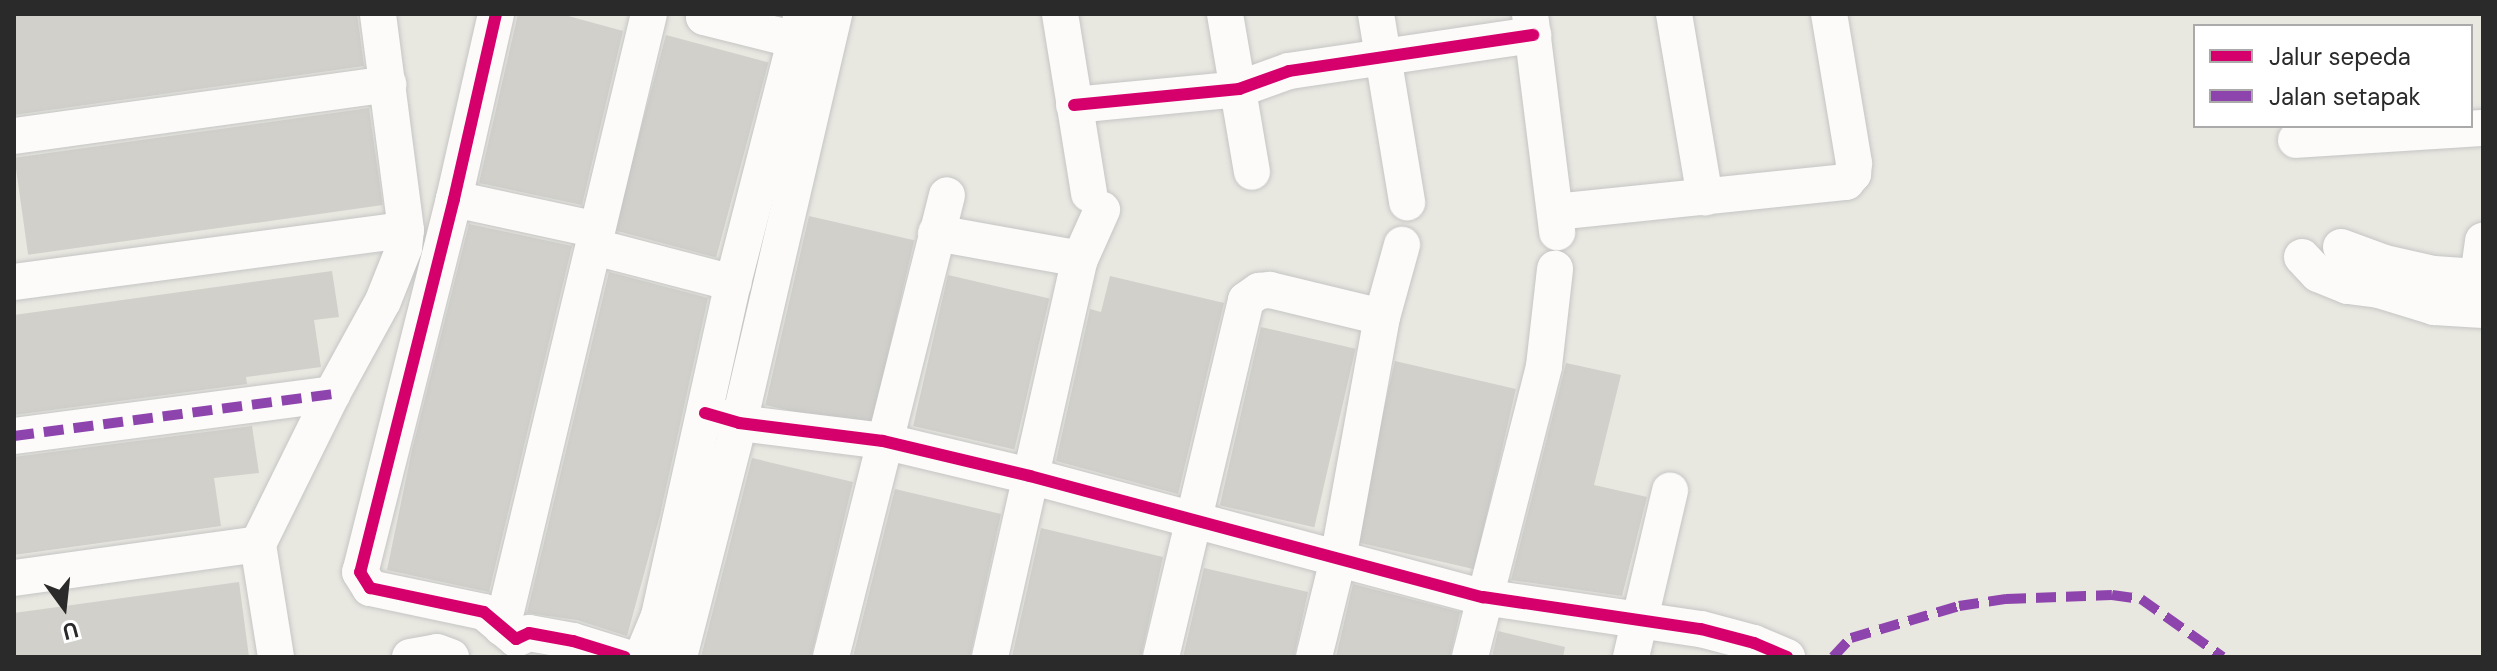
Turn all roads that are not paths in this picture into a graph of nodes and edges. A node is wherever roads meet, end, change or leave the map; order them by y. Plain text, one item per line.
1 (378, 14) edge
2 (496, 14) edge
3 (649, 14) edge
4 (834, 14) edge
5 (1060, 14) edge
6 (1225, 14) edge
7 (1376, 14) edge
8 (1674, 14) edge
9 (1829, 14) edge
10 (701, 15) edge
11 (1532, 24) edge
12 (799, 27) edge
13 (1383, 59) junction
14 (388, 84) junction
15 (1239, 89) junction
16 (1074, 105) junction
17 (2483, 128) edge
18 (14, 136) edge
19 (2296, 140) dead end
20 (1252, 172) dead end
21 (947, 195) dead end
22 (1705, 197) junction
23 (454, 199) junction
24 (1407, 202) dead end
25 (406, 230) junction
26 (936, 233) junction
27 (596, 238) junction
28 (2483, 241) edge
29 (1402, 245) dead end
30 (2341, 247) dead end
31 (2302, 257) dead end
32 (1080, 259) junction
33 (1555, 269) dead end
34 (14, 282) edge
35 (733, 283) junction
36 (2478, 299) edge
37 (1382, 317) junction
38 (332, 394) junction
39 (705, 413) junction
40 (739, 423) junction
41 (14, 436) edge
42 (883, 441) junction
43 (1030, 476) junction
44 (1670, 491) dead end
45 (1194, 520) junction
46 (258, 544) junction
47 (1338, 559) junction
48 (14, 578) edge
49 (1483, 597) junction
50 (1639, 622) junction
51 (502, 628) junction
52 (276, 657) edge
53 (410, 657) edge
54 (451, 657) edge
55 (625, 657) edge
56 (642, 657) edge
57 (679, 657) edge
58 (831, 657) edge
59 (990, 657) edge
60 (1161, 657) edge
61 (1314, 657) edge
62 (1470, 657) edge
63 (1631, 657) edge
64 (1787, 657) edge

1 - 14 street
2 - 23 street
3 - 27 street
4 - 40 street
5 - 16 street
6 - 15 street
7 - 13 street
8 - 22 street
9 - 22 street
10 - 12 street
11 - 13 street
11 - 22 street
12 - 35 street
13 - 15 street
13 - 24 street
14 - 18 street
14 - 25 street
15 - 16 street
15 - 20 street
16 - 32 street
17 - 19 street
21 - 26 street
23 - 27 street
23 - 51 street
25 - 34 street
25 - 38 street
26 - 32 street
26 - 42 street
27 - 35 street
27 - 51 street
28 - 36 street
29 - 37 street
30 - 36 street
31 - 36 street
32 - 43 street
33 - 49 street
35 - 39 street
37 - 45 street
37 - 47 street
38 - 41 street
38 - 46 street
39 - 40 street
39 - 56 street
40 - 42 street
40 - 57 street
42 - 43 street
42 - 58 street
43 - 45 street
43 - 59 street
44 - 50 street
45 - 47 street
45 - 60 street
46 - 48 street
46 - 52 street
47 - 49 street
47 - 61 street
49 - 50 street
49 - 62 street
50 - 63 street
50 - 64 street
51 - 55 street
53 - 54 street

